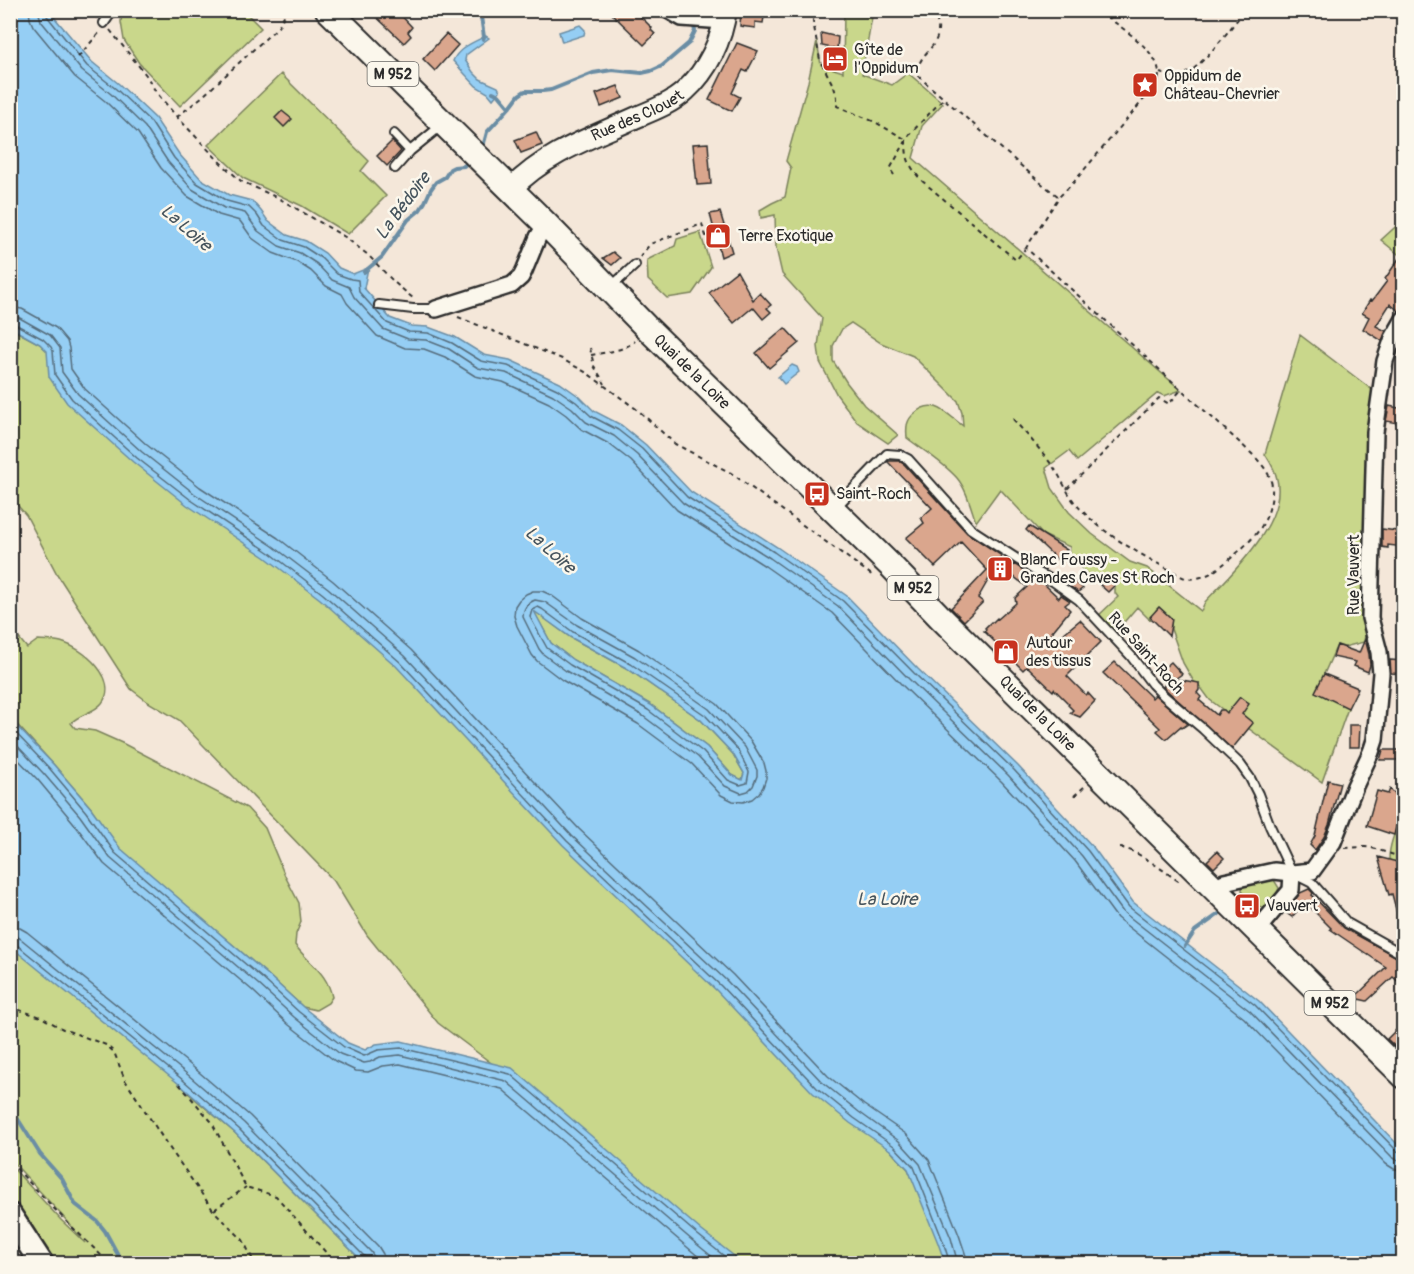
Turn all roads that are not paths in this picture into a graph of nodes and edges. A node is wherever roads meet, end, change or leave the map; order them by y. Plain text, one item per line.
1 (113, 10) edge
2 (328, 10) edge
3 (675, 14) edge
4 (725, 16) edge
5 (104, 23) road end
6 (394, 134) dead end
7 (463, 142) junction
8 (410, 151) junction
9 (394, 168) dead end
10 (511, 189) junction
11 (546, 224) junction
12 (635, 265) road end
13 (609, 289) junction
14 (379, 305) dead end
15 (436, 309) joint
16 (1404, 319) edge
17 (833, 511) junction
18 (1292, 873) junction
19 (1224, 887) junction
20 (1259, 922) junction
21 (1404, 955) edge
22 (1404, 1076) edge
23 (10, 1215) edge
24 (10, 1242) edge
25 (23, 1263) edge
26 (42, 1263) edge

1 - 5 lane
2 - 7 main road, M 952
3 - 4 street
4 - 10 street, Rue des Clouet
6 - 8 lane
7 - 8 lane
7 - 10 main road, M 952
8 - 9 lane
10 - 11 main road, M 952
11 - 13 main road, Quai de la Loire / M 952
11 - 15 street
12 - 13 lane
13 - 17 main road, Quai de la Loire / M 952
14 - 15 lane
16 - 18 street, Rue Vauvert
17 - 18 lane, Rue Saint-Roch
17 - 19 main road, Quai de la Loire / M 952
18 - 19 street, Rue Vauvert
18 - 20 street
18 - 21 lane
19 - 20 main road, Quai de la Loire / M 952
20 - 22 main road, Quai de la Loire / M 952
23 - 26 main road
24 - 25 main road

